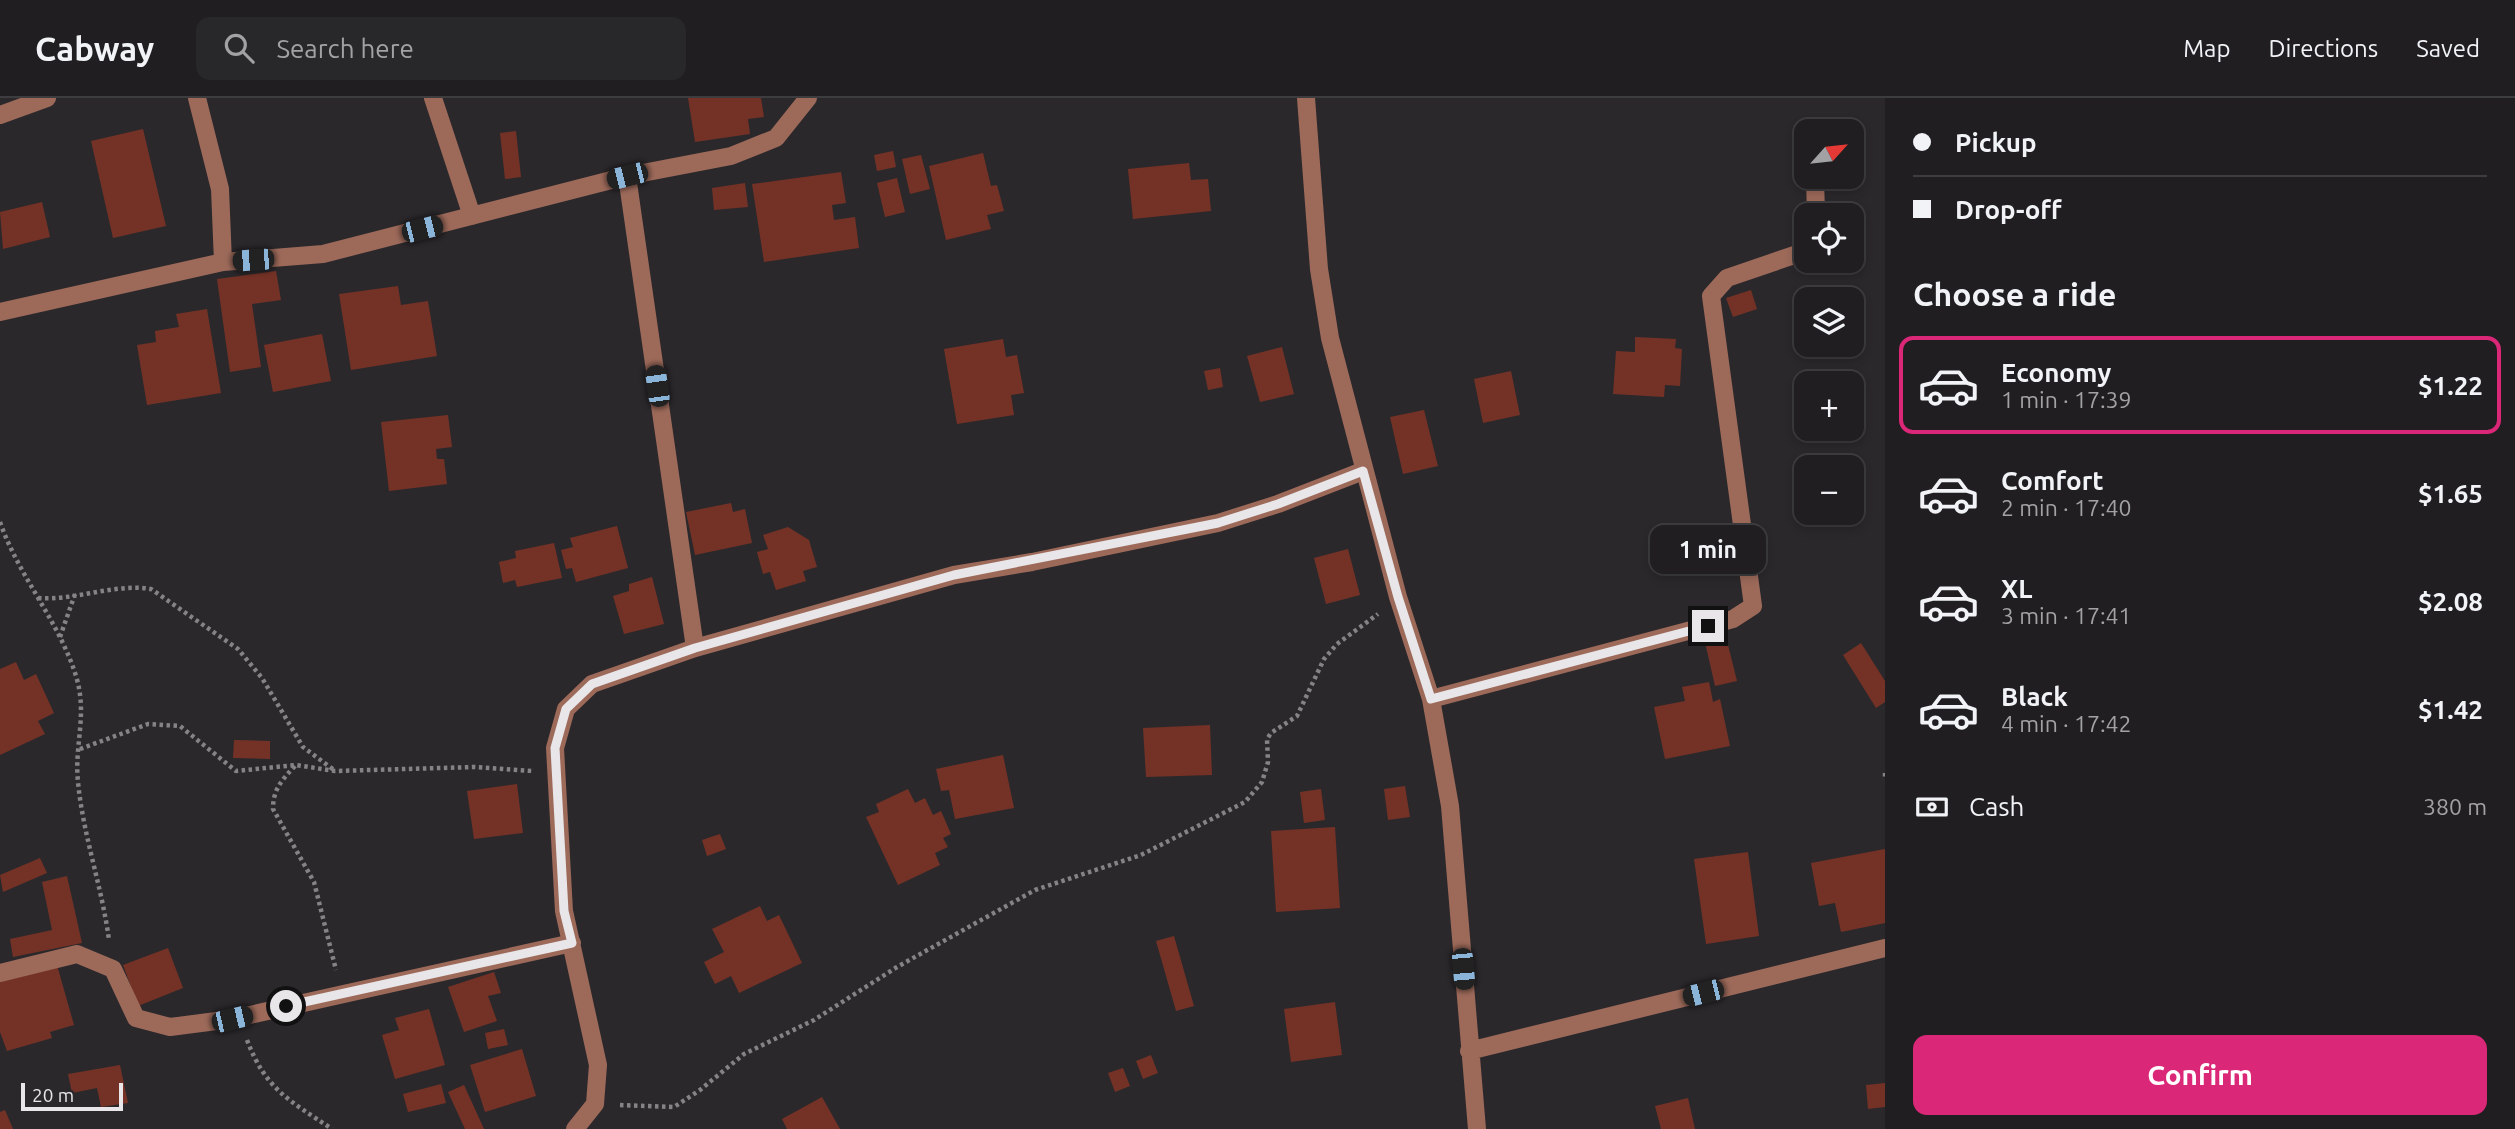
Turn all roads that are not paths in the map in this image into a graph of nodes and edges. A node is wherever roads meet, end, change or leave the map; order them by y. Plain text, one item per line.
1 (47, 98) edge
2 (197, 98) edge
3 (433, 98) edge
4 (808, 98) edge
5 (1306, 98) edge
6 (0, 115) edge
7 (627, 176) junction
8 (472, 216) junction
9 (1794, 255) edge
10 (223, 261) junction
11 (0, 312) edge
12 (1363, 471) junction
13 (695, 648) junction
14 (1431, 699) junction
15 (572, 943) junction
16 (1885, 948) edge
17 (0, 973) edge
18 (1469, 1051) junction
19 (575, 1129) edge
20 (1477, 1129) edge

1 - 6 street
2 - 10 street
3 - 8 street
4 - 7 street
5 - 12 street
7 - 8 street
7 - 13 street
8 - 10 street
9 - 14 street
10 - 11 street
12 - 13 street
12 - 14 street
13 - 15 street
14 - 18 street
15 - 17 street
15 - 19 street
16 - 18 street
18 - 20 street

